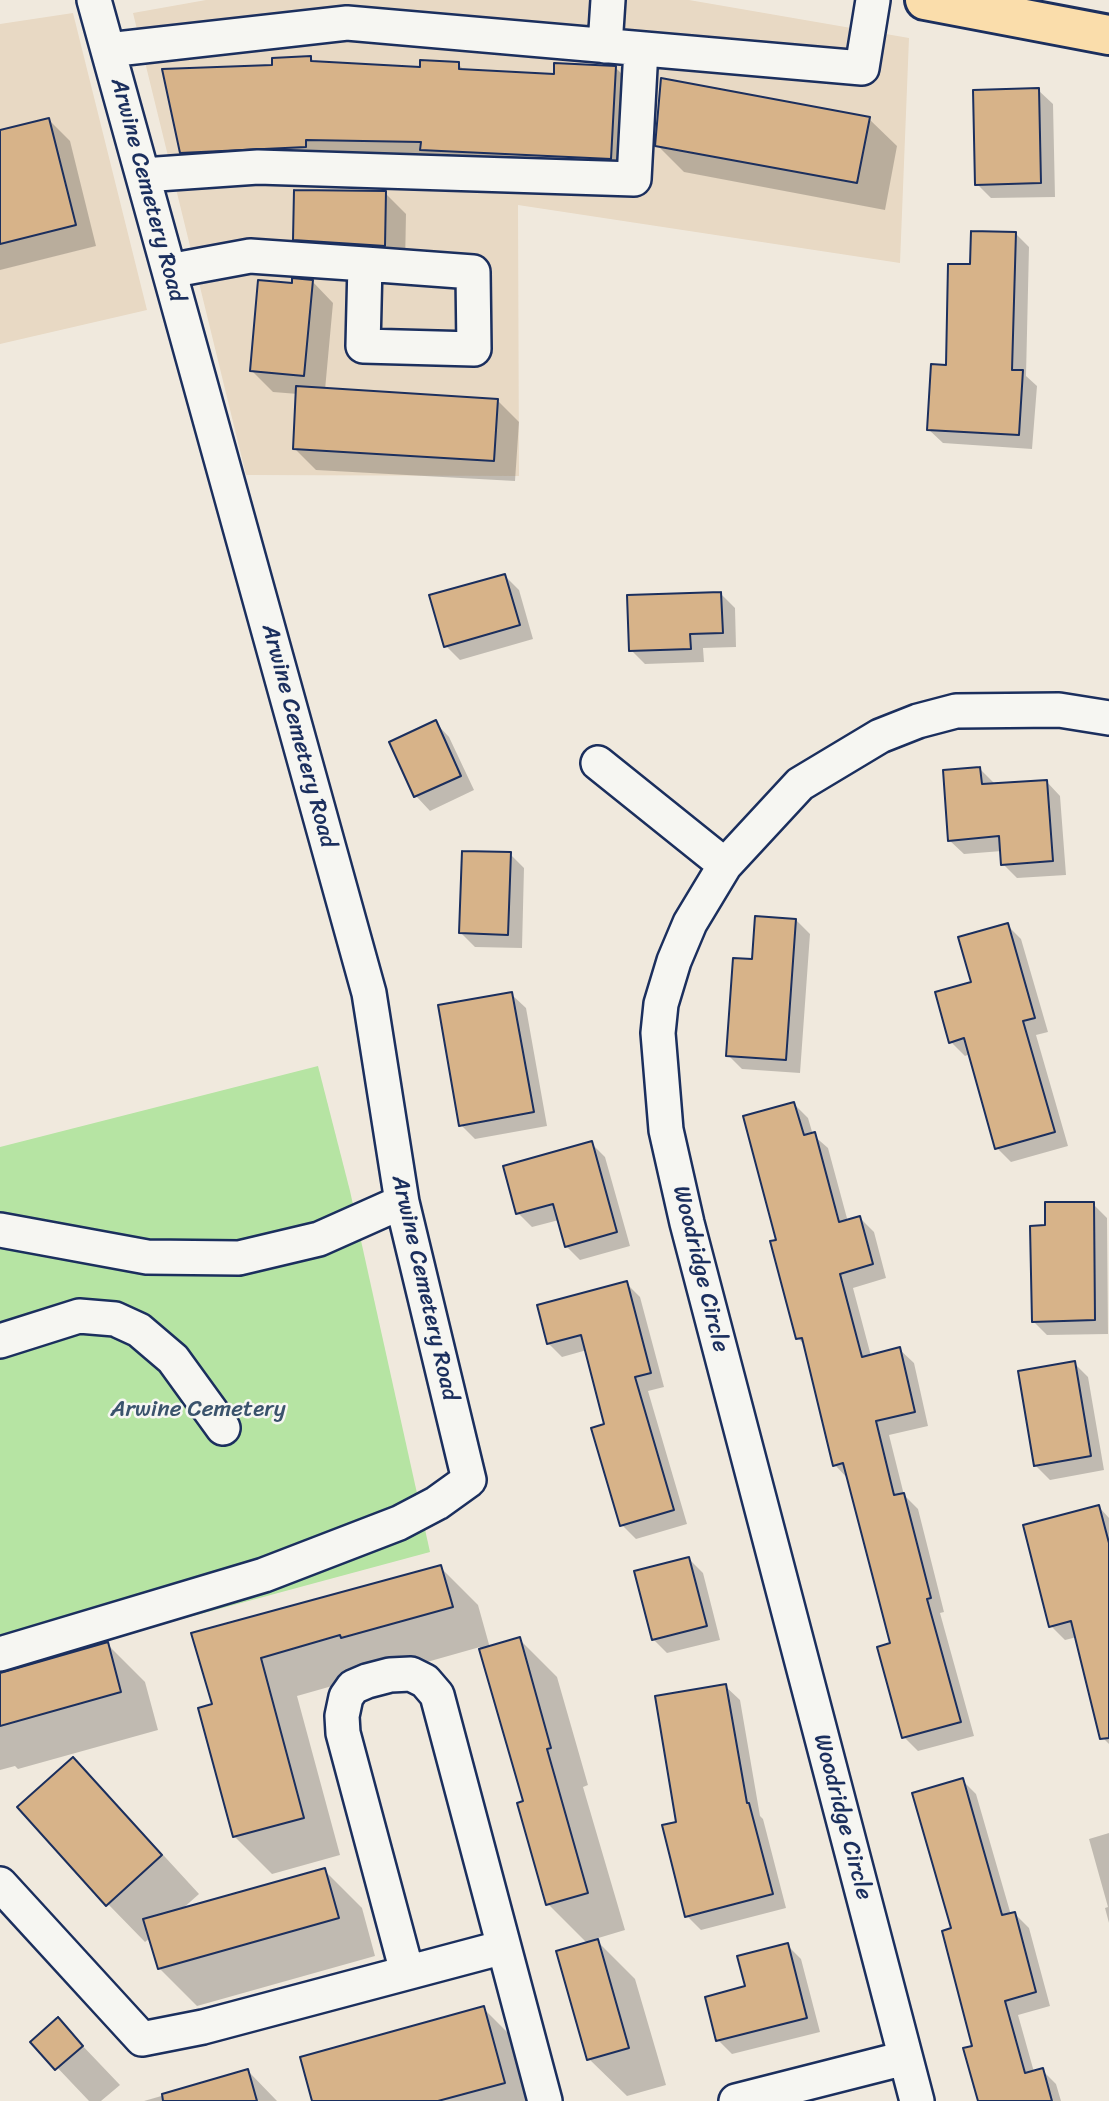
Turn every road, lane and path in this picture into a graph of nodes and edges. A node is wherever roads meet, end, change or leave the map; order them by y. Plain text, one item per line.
1 (94, 0) edge
2 (608, 0) edge
3 (873, 0) edge
4 (925, 0) edge
5 (311, 13) edge
6 (1109, 35) edge
7 (605, 46) junction
8 (641, 49) junction
9 (108, 50) junction
10 (143, 176) junction
11 (365, 264) dead end
12 (169, 271) junction
13 (1109, 718) edge
14 (598, 763) dead end
15 (725, 865) junction
16 (402, 1202) junction
17 (0, 1230) edge
18 (0, 1341) edge
19 (223, 1429) dead end
20 (0, 1654) edge
21 (0, 1884) edge
22 (504, 1947) junction
23 (407, 1972) junction
24 (905, 2058) junction
25 (545, 2101) edge
26 (736, 2101) edge
27 (917, 2101) edge

1 - 9 street, Arwine Cemetery Road
2 - 7 street
3 - 8 street
4 - 6 main road
5 - 7 street
5 - 9 street
7 - 8 street
8 - 10 street
9 - 10 street, Arwine Cemetery Road
10 - 12 street, Arwine Cemetery Road
11 - 12 street
12 - 16 street, Arwine Cemetery Road
13 - 15 street, Woodridge Circle
14 - 15 street
15 - 24 street, Woodridge Circle
16 - 17 street
16 - 20 street, Arwine Cemetery Road
18 - 19 street
21 - 23 street
22 - 23 street
22 - 23 street
22 - 25 street
24 - 26 street
24 - 27 street, Woodridge Circle

